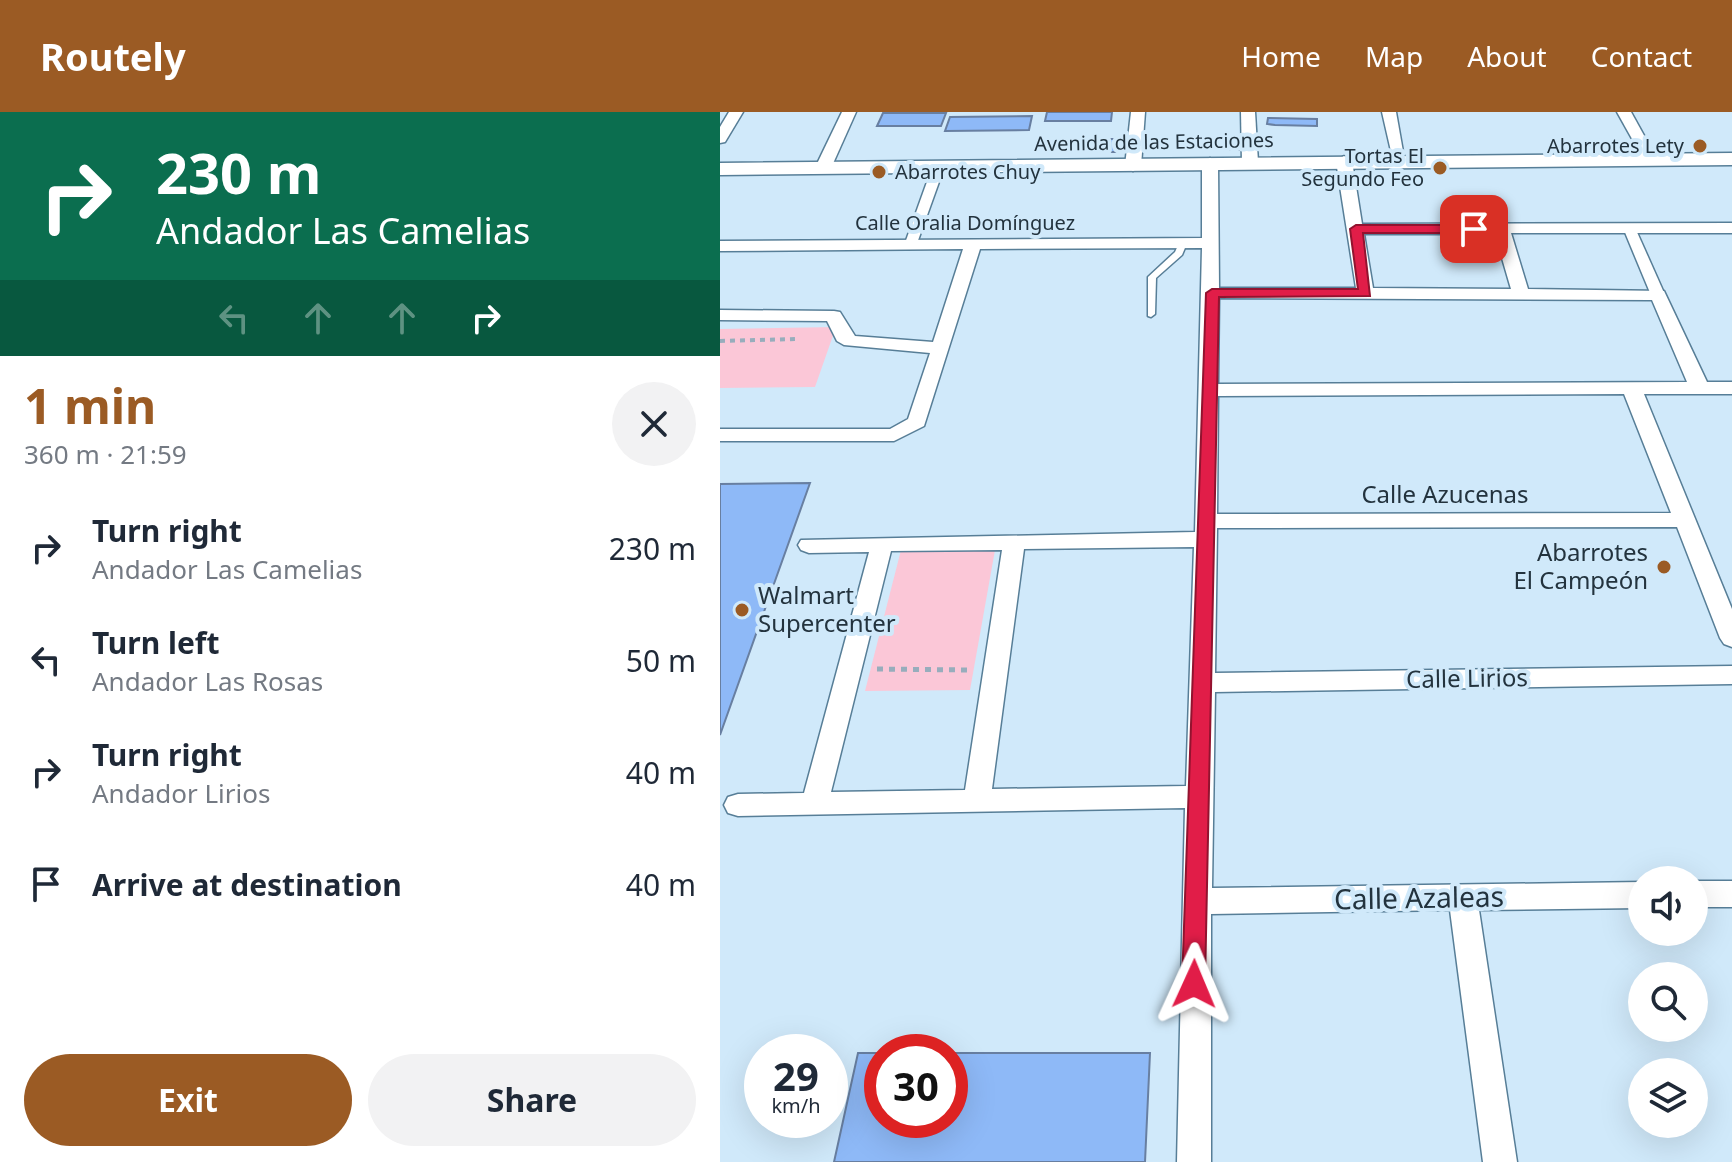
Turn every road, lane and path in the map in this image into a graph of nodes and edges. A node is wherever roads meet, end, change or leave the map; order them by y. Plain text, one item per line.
1 (736, 112) edge
2 (849, 112) edge
3 (1138, 112) edge
4 (1248, 112) edge
5 (1389, 112) edge
6 (1624, 112) edge
7 (720, 139) edge
8 (1650, 159) junction
9 (1400, 160) junction
10 (1344, 161) junction
11 (1250, 162) junction
12 (1730, 162) edge
13 (1210, 163) junction
14 (1133, 166) junction
15 (823, 168) junction
16 (938, 168) junction
17 (720, 169) edge
18 (1732, 228) edge
19 (1356, 229) junction
20 (1502, 229) junction
21 (1630, 230) junction
22 (1183, 243) junction
23 (1210, 243) junction
24 (973, 245) junction
25 (720, 246) edge
26 (910, 246) junction
27 (1212, 293) junction
28 (1365, 293) junction
29 (1521, 294) junction
30 (1658, 295) junction
31 (1151, 314) dead end
32 (720, 315) edge
33 (843, 337) junction
34 (720, 341) edge
35 (939, 348) junction
36 (1732, 388) edge
37 (1632, 389) junction
38 (1700, 389) junction
39 (1209, 390) junction
40 (905, 431) junction
41 (720, 435) edge
42 (923, 446) dead end
43 (1685, 520) junction
44 (1206, 530) junction
45 (1014, 542) junction
46 (882, 544) junction
47 (809, 545) dead end
48 (1732, 638) edge
49 (849, 669) junction
50 (996, 670) junction
51 (1732, 675) edge
52 (1202, 683) junction
53 (1199, 797) junction
54 (977, 801) junction
55 (814, 804) junction
56 (738, 805) dead end
57 (1708, 894) edge
58 (1732, 894) edge
59 (1628, 895) edge
60 (1463, 897) junction
61 (1196, 901) junction
62 (1194, 1162) edge
63 (1500, 1162) edge

1 - 7 street
2 - 15 street
3 - 14 street
4 - 11 street
5 - 9 street
6 - 8 street
8 - 9 street, Avenida de las Estaciones
8 - 12 street, Avenida de las Estaciones
9 - 10 street, Avenida de las Estaciones
10 - 11 street, Avenida de las Estaciones
10 - 19 street
11 - 13 street, Avenida de las Estaciones
13 - 14 street, Avenida de las Estaciones
13 - 23 street
14 - 16 street, Avenida de las Estaciones
15 - 16 street, Avenida de las Estaciones
15 - 17 street, Avenida de las Estaciones
16 - 26 street
18 - 21 street
19 - 20 street
19 - 28 street
20 - 21 street
20 - 29 street
21 - 30 street
22 - 23 street, Calle Oralia Domínguez
22 - 24 street, Calle Oralia Domínguez
22 - 31 lane
23 - 27 street
24 - 26 street, Calle Oralia Domínguez
24 - 35 street
25 - 26 street, Calle Oralia Domínguez
27 - 28 street
27 - 39 street
28 - 29 street
29 - 30 street
30 - 38 street
32 - 33 street
33 - 34 path
33 - 35 street
35 - 40 street
36 - 38 street
37 - 38 street
37 - 39 street
37 - 43 street
39 - 44 street
40 - 41 street
40 - 42 street
43 - 44 street, Calle Azucenas
43 - 48 street
44 - 45 street, Calle Azucenas
44 - 52 street
45 - 46 street, Calle Azucenas
45 - 50 street
46 - 47 street, Calle Azucenas
46 - 49 street
49 - 50 path
49 - 55 street
50 - 54 street
51 - 52 street, Calle Lirios
52 - 53 street
53 - 54 street
53 - 61 street
54 - 55 street
55 - 56 street
57 - 58 street
59 - 60 street, Calle Azaleas
60 - 61 street, Calle Azaleas
60 - 63 street
61 - 62 street

